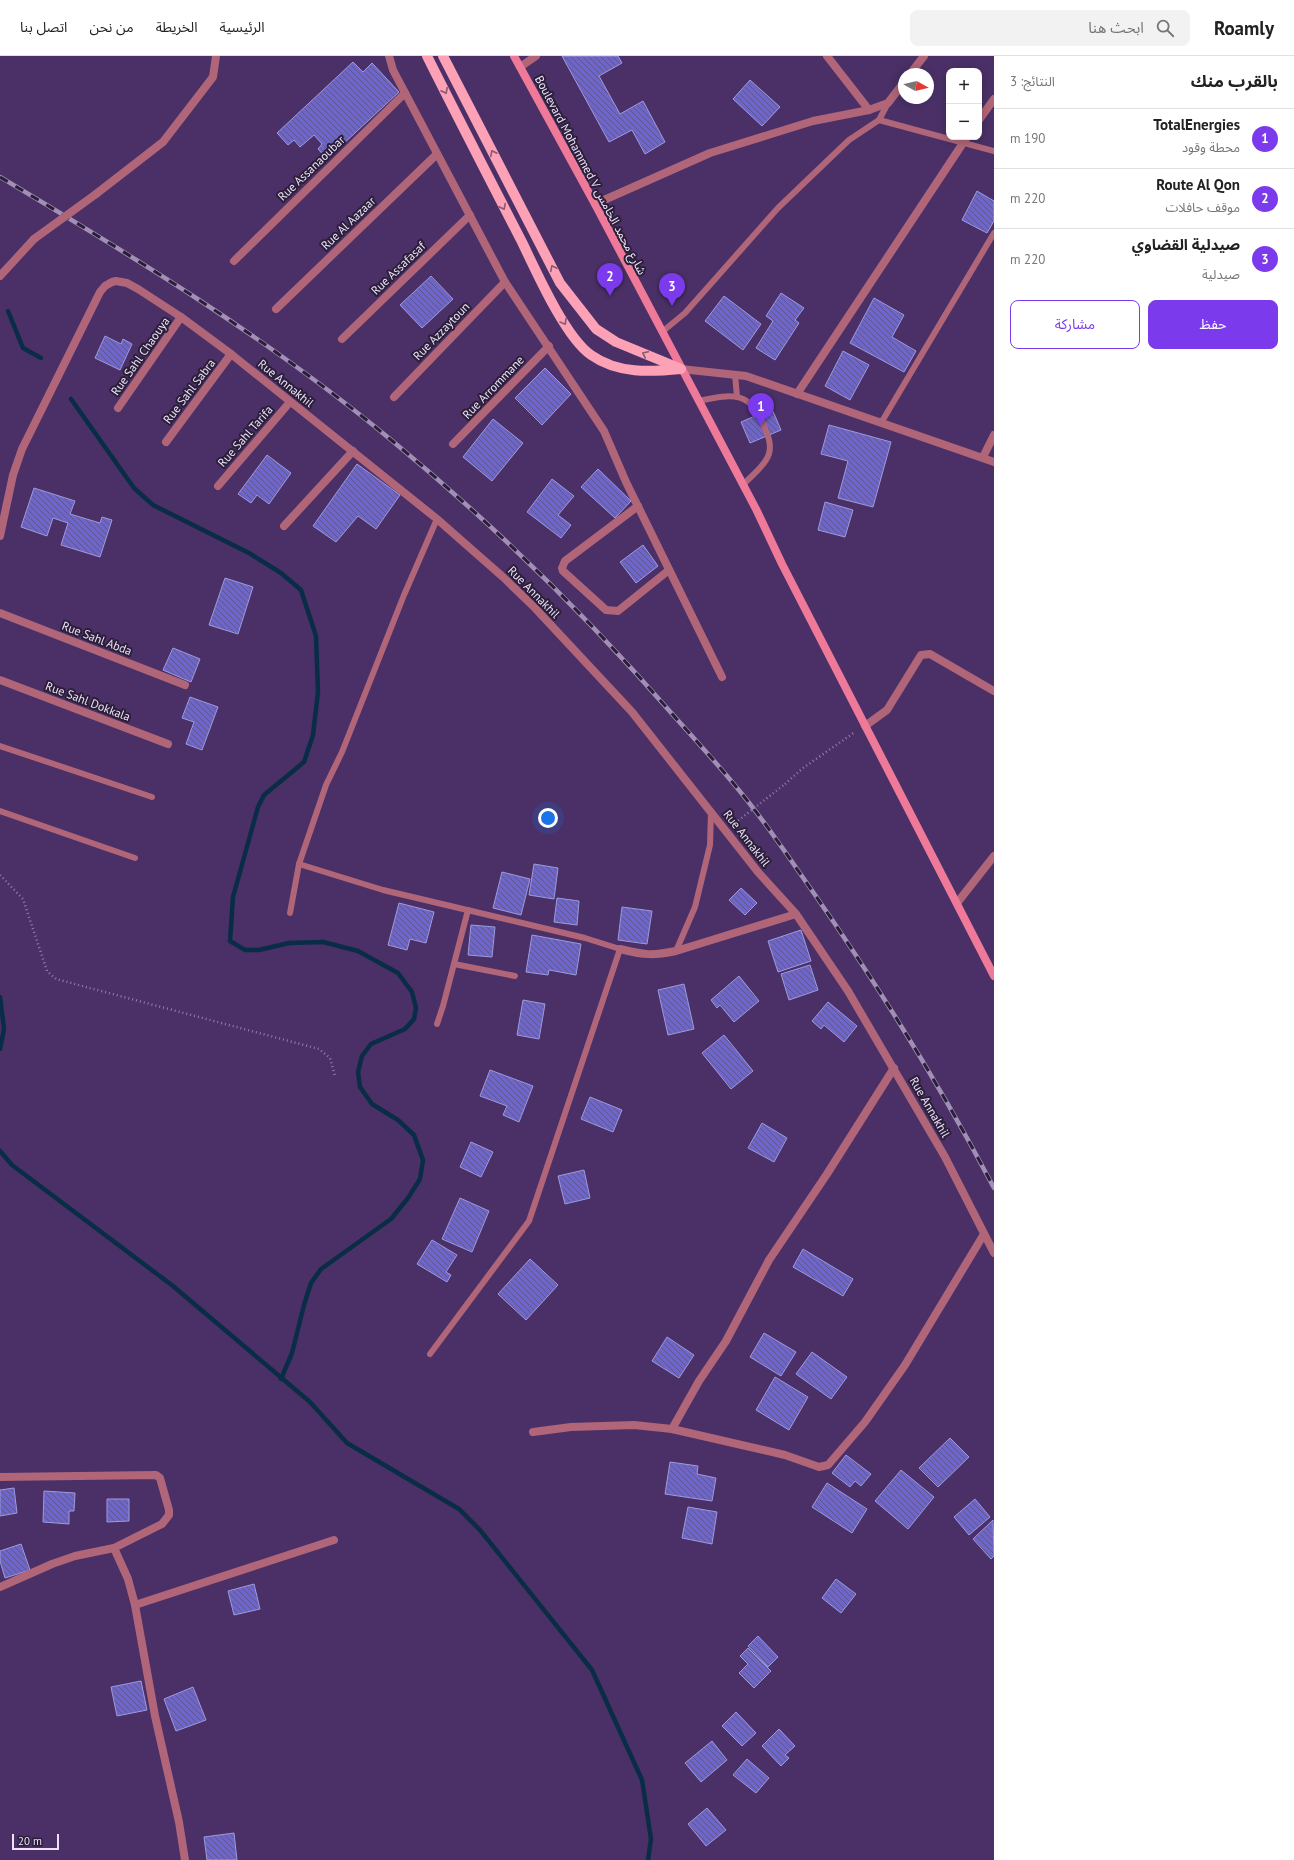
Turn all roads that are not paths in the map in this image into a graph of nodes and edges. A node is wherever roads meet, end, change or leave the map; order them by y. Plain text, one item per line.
1 (216, 56) edge
2 (389, 56) edge
3 (427, 56) edge
4 (442, 56) edge
5 (514, 56) edge
6 (536, 56) edge
7 (827, 56) edge
8 (923, 56) edge
9 (520, 67) junction
10 (914, 68) edge
11 (898, 90) edge
12 (405, 93) junction
13 (994, 99) edge
14 (888, 103) junction
15 (869, 110) junction
16 (982, 116) edge
17 (879, 120) junction
18 (946, 135) edge
19 (964, 140) edge
20 (967, 140) edge
21 (994, 151) edge
22 (437, 154) junction
23 (595, 204) junction
24 (470, 215) junction
25 (994, 233) edge
26 (234, 261) dead end
27 (0, 276) edge
28 (505, 282) junction
29 (276, 309) dead end
30 (181, 317) junction
31 (662, 332) junction
32 (342, 339) dead end
33 (549, 346) junction
34 (231, 354) junction
35 (681, 368) junction
36 (735, 374) junction
37 (797, 394) junction
38 (737, 397) junction
39 (394, 398) dead end
40 (698, 401) junction
41 (290, 402) junction
42 (118, 408) dead end
43 (881, 423) junction
44 (994, 435) edge
45 (166, 442) dead end
46 (453, 444) dead end
47 (353, 452) junction
48 (982, 457) junction
49 (994, 462) edge
50 (743, 485) junction
51 (218, 486) dead end
52 (638, 506) junction
53 (437, 519) junction
54 (284, 526) dead end
55 (0, 536) edge
56 (669, 570) junction
57 (0, 613) edge
58 (722, 677) dead end
59 (0, 680) edge
60 (185, 685) dead end
61 (994, 691) edge
62 (865, 726) junction
63 (168, 744) dead end
64 (0, 746) edge
65 (152, 797) dead end
66 (0, 811) edge
67 (711, 812) junction
68 (994, 856) edge
69 (135, 858) dead end
70 (299, 864) junction
71 (957, 903) junction
72 (468, 910) junction
73 (290, 913) dead end
74 (796, 914) junction
75 (620, 949) junction
76 (676, 951) junction
77 (454, 964) junction
78 (515, 976) dead end
79 (994, 976) edge
80 (437, 1024) dead end
81 (894, 1068) junction
82 (984, 1234) junction
83 (994, 1253) edge
84 (430, 1354) dead end
85 (672, 1429) junction
86 (533, 1432) dead end
87 (0, 1477) edge
88 (334, 1540) dead end
89 (114, 1548) junction
90 (0, 1587) edge
91 (135, 1605) junction
92 (185, 1860) edge

1 - 27 street, bridge
2 - 12 street
3 -> 35 main road
35 -> 4 main road
5 - 9 main road, Boulevard Mohammed V شارع محمد الخامس
6 - 9 street
7 - 15 street
8 - 10 street
9 - 23 main road, Boulevard Mohammed V شارع محمد الخامس
11 - 14 street
12 - 22 street
12 - 26 street, Rue Assanaoubar
13 - 16 street
14 - 15 street
14 - 17 lane
15 - 23 street
17 - 18 lane
17 - 31 lane
19 - 37 street
20 - 21 lane
22 - 24 street
22 - 29 street, Rue Al Aazaar
23 - 31 main road, Boulevard Mohammed V شارع محمد الخامس
24 - 28 street
24 - 32 street, Rue Assafasaf
25 - 43 lane
28 - 33 street
28 - 39 street, Rue Azzaytoun
30 - 34 street, Rue Annakhil
30 - 42 street, Rue Sahl Chaouya
30 - 55 street, Rue Annakhil
31 - 35 main road, Boulevard Mohammed V شارع محمد الخامس
33 - 46 street, Rue Arrommane
33 - 52 street
34 - 41 street, Rue Annakhil
34 - 45 street, Rue Sahl Sabra
35 - 36 street
35 - 40 main road, Boulevard Mohammed V شارع محمد الخامس
36 - 37 street
36 - 38 lane
37 - 43 street
38 - 40 lane
38 - 50 lane
40 - 50 main road, Boulevard Mohammed V شارع محمد الخامس
41 - 47 street, Rue Annakhil
41 - 51 street, Rue Sahl Tarifa
43 - 48 street
44 - 48 street
47 - 53 street, Rue Annakhil
47 - 54 street
48 - 49 street
50 - 62 main road, Boulevard Mohammed V شارع محمد الخامس
52 - 56 street
52 - 56 street
53 - 67 street, Rue Annakhil
53 - 70 lane
56 - 58 street
57 - 60 street, Rue Sahl Abda
59 - 63 street, Rue Sahl Dokkala
61 - 62 street
62 - 71 main road, Boulevard Mohammed V شارع محمد الخامس
64 - 65 lane
66 - 69 lane
67 - 74 street, Rue Annakhil
67 - 76 lane
68 - 71 street
70 - 72 lane
70 - 73 lane
71 - 79 main road, Boulevard Mohammed V شارع محمد الخامس
72 - 75 lane
72 - 77 lane
74 - 76 street
74 - 81 street, Rue Annakhil
75 - 76 street
75 - 84 lane
77 - 78 lane
77 - 80 lane
81 - 82 street, Rue Annakhil
81 - 85 street
82 - 83 street, Rue Annakhil
82 - 85 street
85 - 86 street
87 - 89 street
88 - 91 street
89 - 90 street
89 - 91 street
91 - 92 street

